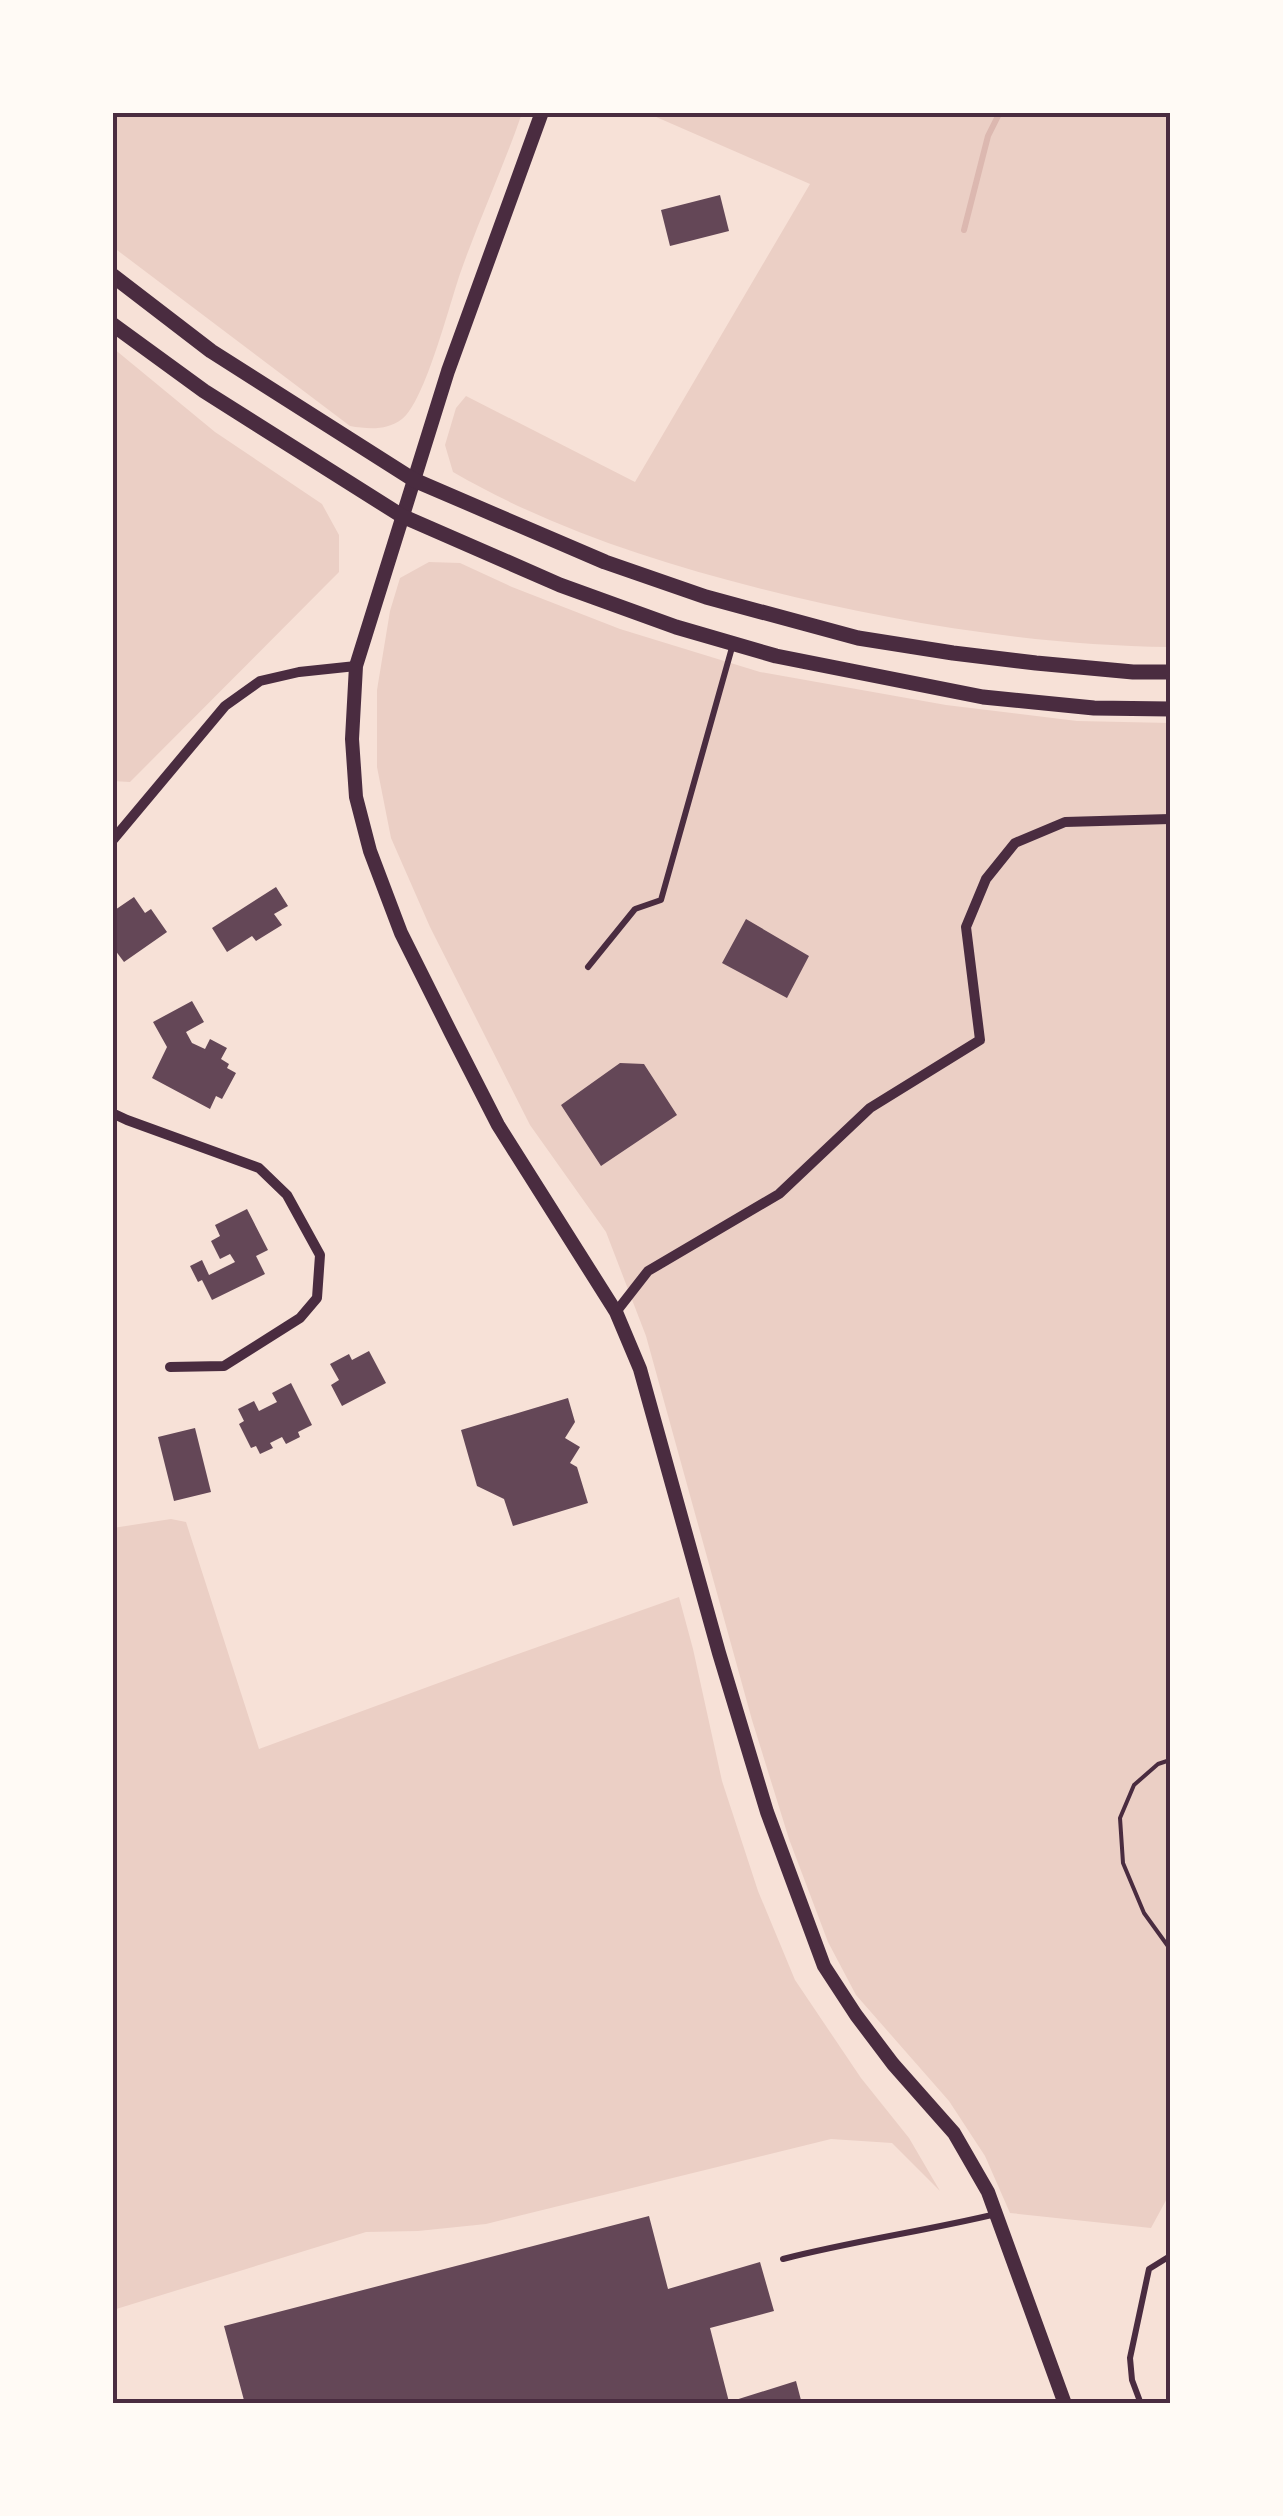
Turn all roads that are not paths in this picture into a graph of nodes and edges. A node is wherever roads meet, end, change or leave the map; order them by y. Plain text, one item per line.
1 (542, 112) edge
2 (112, 275) edge
3 (112, 324) edge
4 (414, 480) junction
5 (402, 516) junction
6 (733, 644) junction
7 (356, 666) junction
8 (1170, 672) edge
9 (1170, 709) edge
10 (1170, 819) edge
11 (112, 841) edge
12 (588, 967) dead end
13 (112, 1112) edge
14 (616, 1312) junction
15 (170, 1366) dead end
16 (997, 2214) junction
17 (1170, 2256) edge
18 (783, 2259) dead end
19 (1064, 2404) edge
20 (1141, 2404) edge

1 - 4 street
2 - 4 main road
3 - 5 main road
4 - 5 street
4 - 8 main road
5 - 6 main road
5 - 7 street
6 - 9 main road
6 - 12 lane
7 - 11 street
7 - 14 street
10 - 14 street
13 - 15 street
14 - 16 street
16 - 18 lane
16 - 19 street
17 - 20 lane

